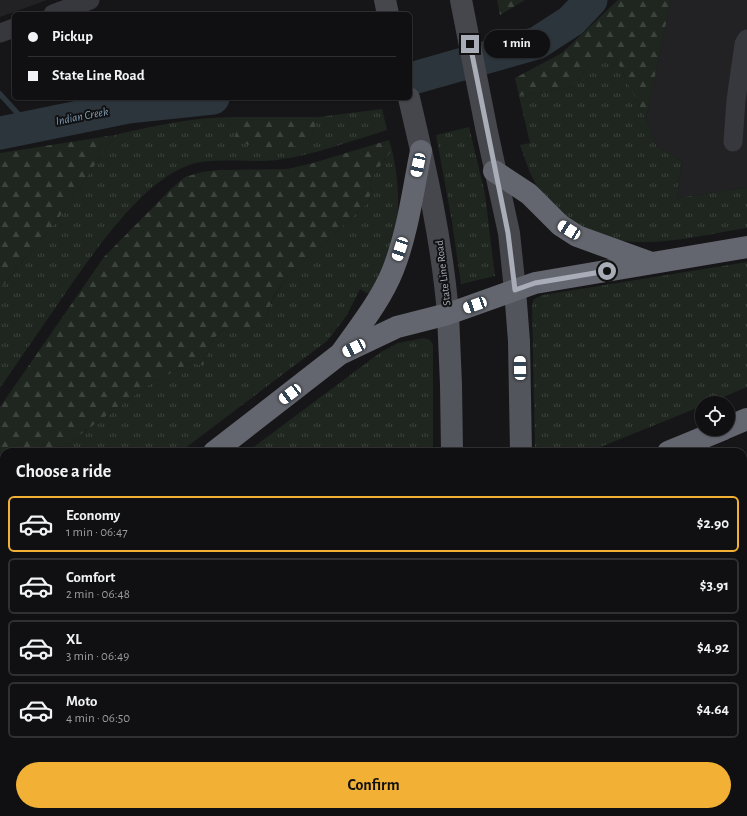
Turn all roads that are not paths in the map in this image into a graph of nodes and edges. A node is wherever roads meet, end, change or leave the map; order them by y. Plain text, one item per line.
1 (90, 0) edge
2 (385, 0) edge
3 (461, 0) edge
4 (58, 12) edge
5 (388, 12) edge
6 (12, 29) edge
7 (0, 33) edge
8 (747, 39) edge
9 (409, 100) edge
10 (733, 142) dead end
11 (421, 151) junction
12 (494, 170) junction
13 (747, 247) edge
14 (652, 263) junction
15 (515, 290) junction
16 (448, 314) junction
17 (340, 354) junction
18 (747, 419) edge
19 (735, 424) edge
20 (707, 436) edge
21 (219, 448) edge
22 (452, 448) edge
23 (521, 448) edge
24 (678, 448) edge

1 - 4 street
2 - 5 main road
3 - 12 main road
6 - 7 street
8 - 10 street
9 - 11 main road, State Line Road
11 - 16 main road, State Line Road
11 - 17 highway
12 - 14 highway
12 - 15 main road
13 - 14 highway
14 - 15 highway
15 - 16 highway
15 - 23 main road
16 - 17 highway
16 - 22 main road, State Line Road
17 - 21 highway
18 - 19 highway
20 - 24 highway

